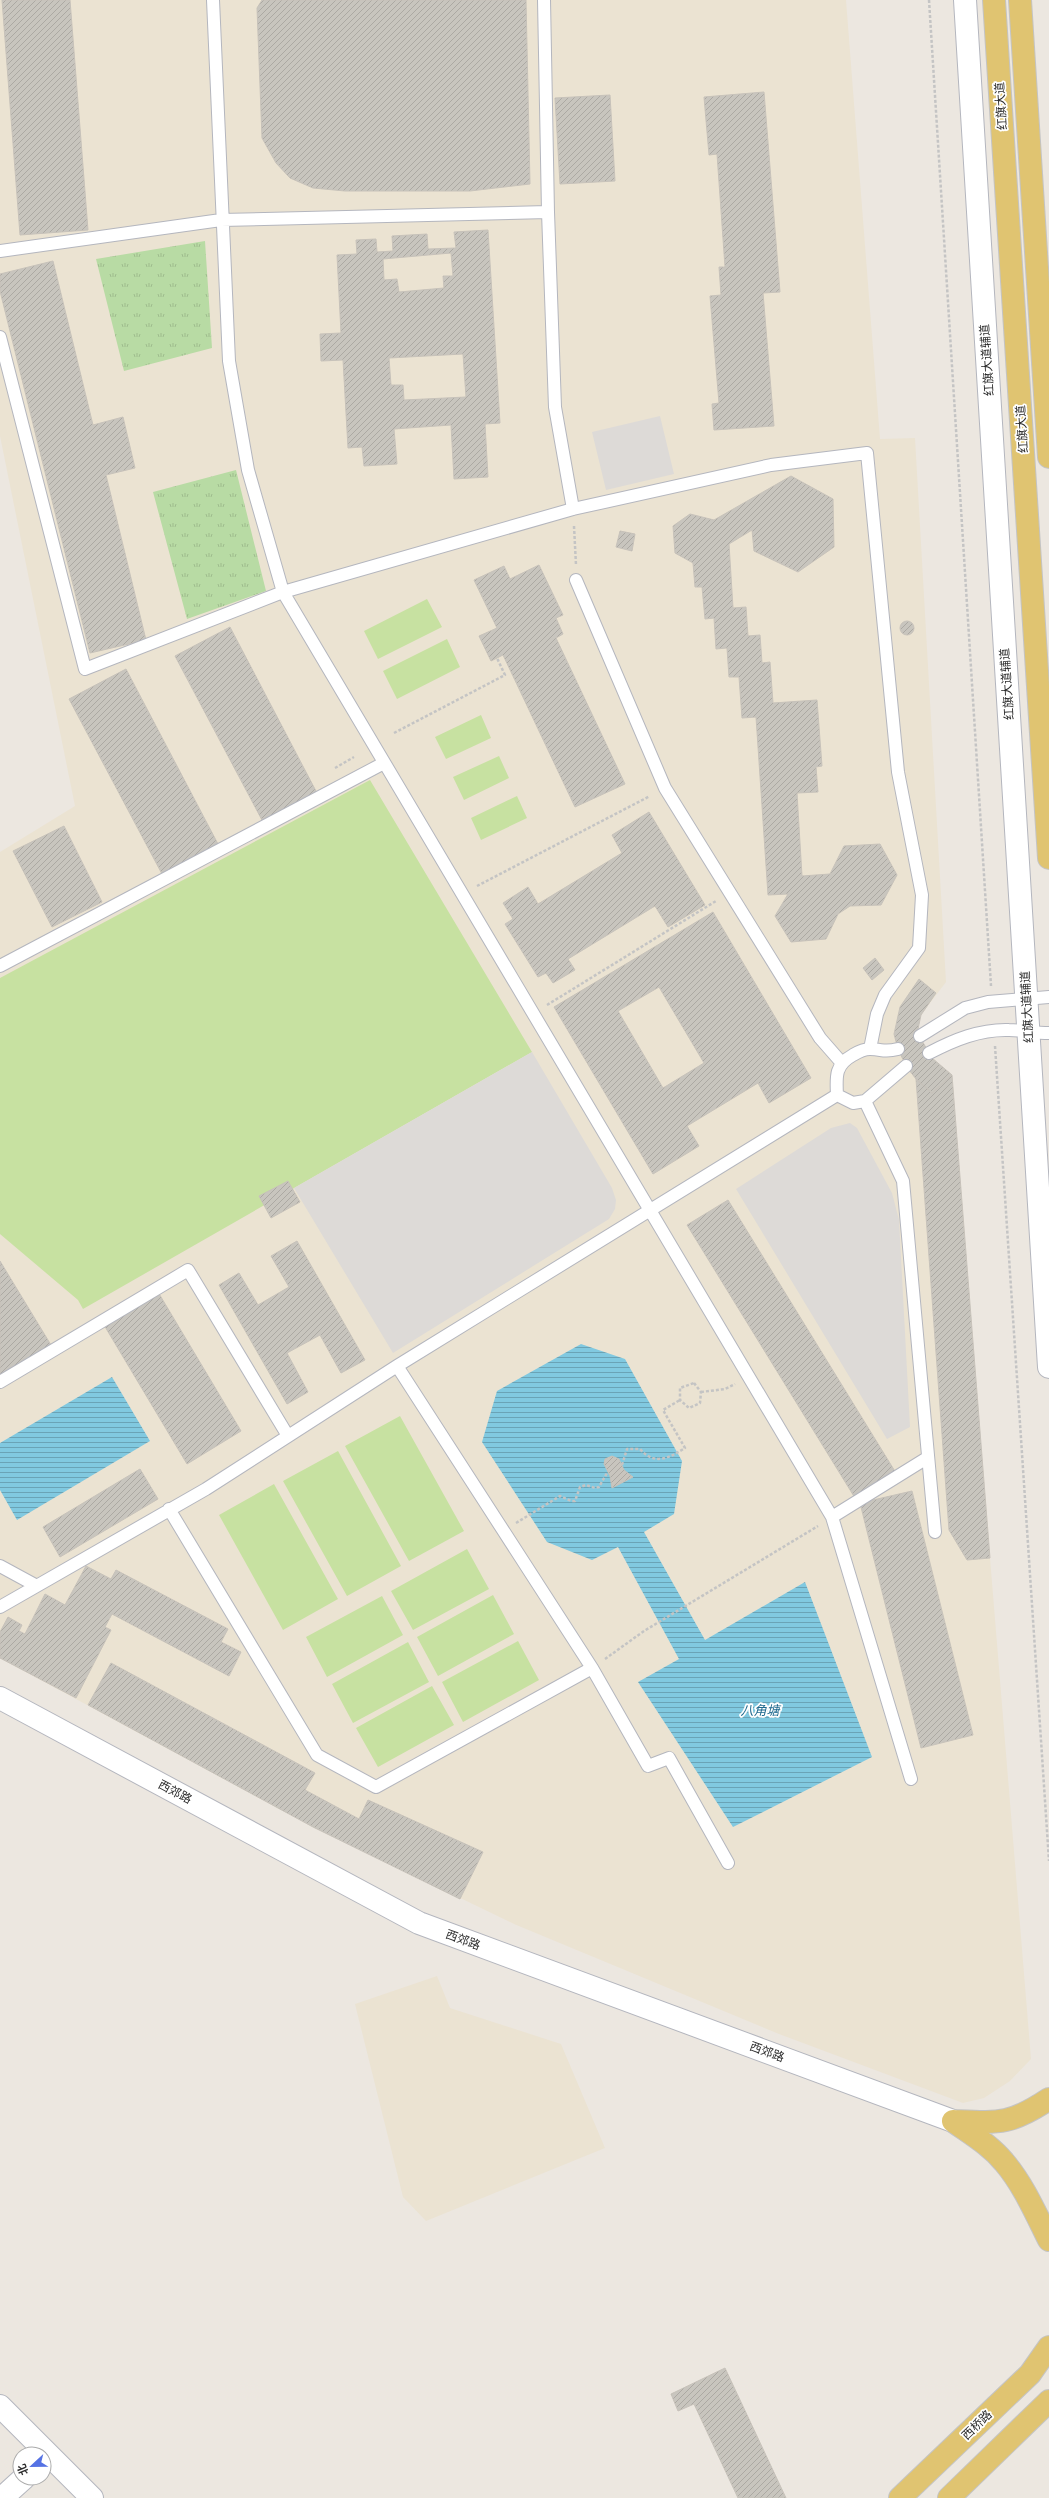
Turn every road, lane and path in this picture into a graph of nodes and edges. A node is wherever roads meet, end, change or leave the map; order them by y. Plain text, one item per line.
1 (212, 0) edge
2 (544, 0) edge
3 (929, 0) edge
4 (965, 0) edge
5 (994, 0) edge
6 (1020, 0) edge
7 (548, 212) junction
8 (221, 220) junction
9 (0, 251) edge
10 (0, 337) edge
11 (1049, 457) edge
12 (573, 509) junction
13 (574, 529) dead end
14 (576, 580) joint
15 (283, 592) junction
16 (497, 658) dead end
17 (394, 733) dead end
18 (354, 757) dead end
19 (384, 763) junction
20 (330, 771) dead end
21 (665, 788) junction
22 (1049, 858) edge
23 (481, 884) dead end
24 (728, 893) junction
25 (0, 966) edge
26 (1027, 997) junction
27 (1049, 997) edge
28 (551, 1002) dead end
29 (992, 1002) junction
30 (994, 1030) junction
31 (1039, 1033) edge
32 (920, 1036) dead end
33 (870, 1049) junction
34 (898, 1049) dead end
35 (929, 1053) dead end
36 (841, 1062) junction
37 (906, 1066) dead end
38 (837, 1095) junction
39 (865, 1101) junction
40 (648, 1211) junction
41 (397, 1366) junction
42 (1049, 1367) edge
43 (748, 1378) junction
44 (0, 1382) edge
45 (701, 1392) junction
46 (680, 1400) junction
47 (288, 1436) junction
48 (927, 1458) junction
49 (622, 1465) dead end
50 (607, 1473) dead end
51 (169, 1509) junction
52 (529, 1515) dead end
53 (832, 1517) junction
54 (935, 1532) dead end
55 (0, 1566) edge
56 (35, 1585) junction
57 (0, 1607) edge
58 (592, 1668) junction
59 (0, 1698) edge
60 (911, 1779) dead end
61 (1049, 1861) edge
62 (728, 1863) dead end
63 (1049, 2099) edge
64 (953, 2121) junction
65 (1049, 2240) edge
66 (1049, 2347) edge
67 (1049, 2402) edge
68 (0, 2406) edge
69 (35, 2446) edge
70 (52, 2464) edge
71 (15, 2486) edge
72 (2, 2498) edge
73 (92, 2498) edge
74 (900, 2498) edge
75 (949, 2498) edge

1 - 8 lane
2 - 7 lane
3 - 29 path
4 - 26 main road, 红旗大道辅道
5 - 22 main road, 红旗大道
6 - 11 main road, 红旗大道
7 - 8 lane
7 - 12 lane
8 - 9 lane
8 - 15 lane
10 - 15 lane
12 - 15 lane
12 - 33 lane
13 - 14 path
14 - 21 lane
15 - 19 lane
16 - 17 path
18 - 20 path
19 - 25 lane
19 - 40 lane
21 - 23 path
21 - 24 lane
24 - 28 path
24 - 36 lane
26 - 27 lane
26 - 29 lane
26 - 31 main road, 红旗大道辅道
29 - 32 lane
30 - 31 lane
30 - 35 lane
30 - 61 path
31 - 42 main road, 红旗大道辅道
33 - 34 lane
33 - 36 lane
36 - 38 lane
37 - 39 lane
38 - 39 lane
38 - 40 lane
39 - 48 lane
40 - 41 lane
40 - 43 lane
41 - 47 lane
41 - 58 lane
43 - 45 path
43 - 53 lane
44 - 47 lane
45 - 46 path
45 - 46 path
46 - 49 path
47 - 51 lane
48 - 53 lane
48 - 54 lane
50 - 52 path
51 - 56 lane
51 - 58 lane
53 - 58 path
53 - 60 lane
55 - 56 lane
56 - 57 lane
58 - 62 lane
59 - 64 main road, 西郊路
63 - 64 main road
64 - 65 main road
66 - 74 main road, 西桥路
67 - 75 main road
68 - 69 main road
70 - 73 main road
71 - 72 main road

